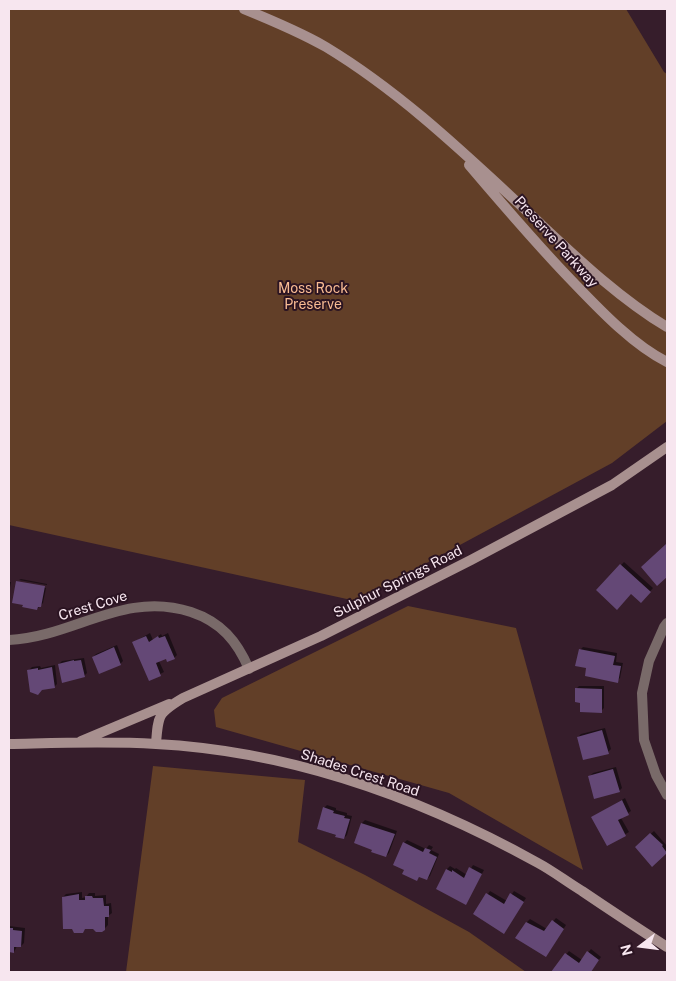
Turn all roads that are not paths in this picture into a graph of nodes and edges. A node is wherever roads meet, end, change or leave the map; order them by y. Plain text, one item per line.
1 (244, 9) edge
2 (437, 128) junction
3 (667, 327) edge
4 (667, 362) edge
5 (667, 447) edge
6 (667, 623) edge
7 (9, 640) edge
8 (249, 669) junction
9 (184, 698) junction
10 (75, 743) junction
11 (9, 744) edge
12 (156, 744) junction
13 (667, 795) edge
14 (667, 947) edge

1 - 2 street, Preserve Parkway
2 - 3 street, Preserve Parkway
2 - 4 street, Preserve Parkway
5 - 8 street, Sulphur Springs Road
6 - 13 street
7 - 8 street, Crest Cove
8 - 9 street, Sulphur Springs Road
9 - 10 street
9 - 12 street, Sulphur Springs Road
10 - 11 street, Shades Crest Road
10 - 12 street, Shades Crest Road
12 - 14 street, Shades Crest Road

